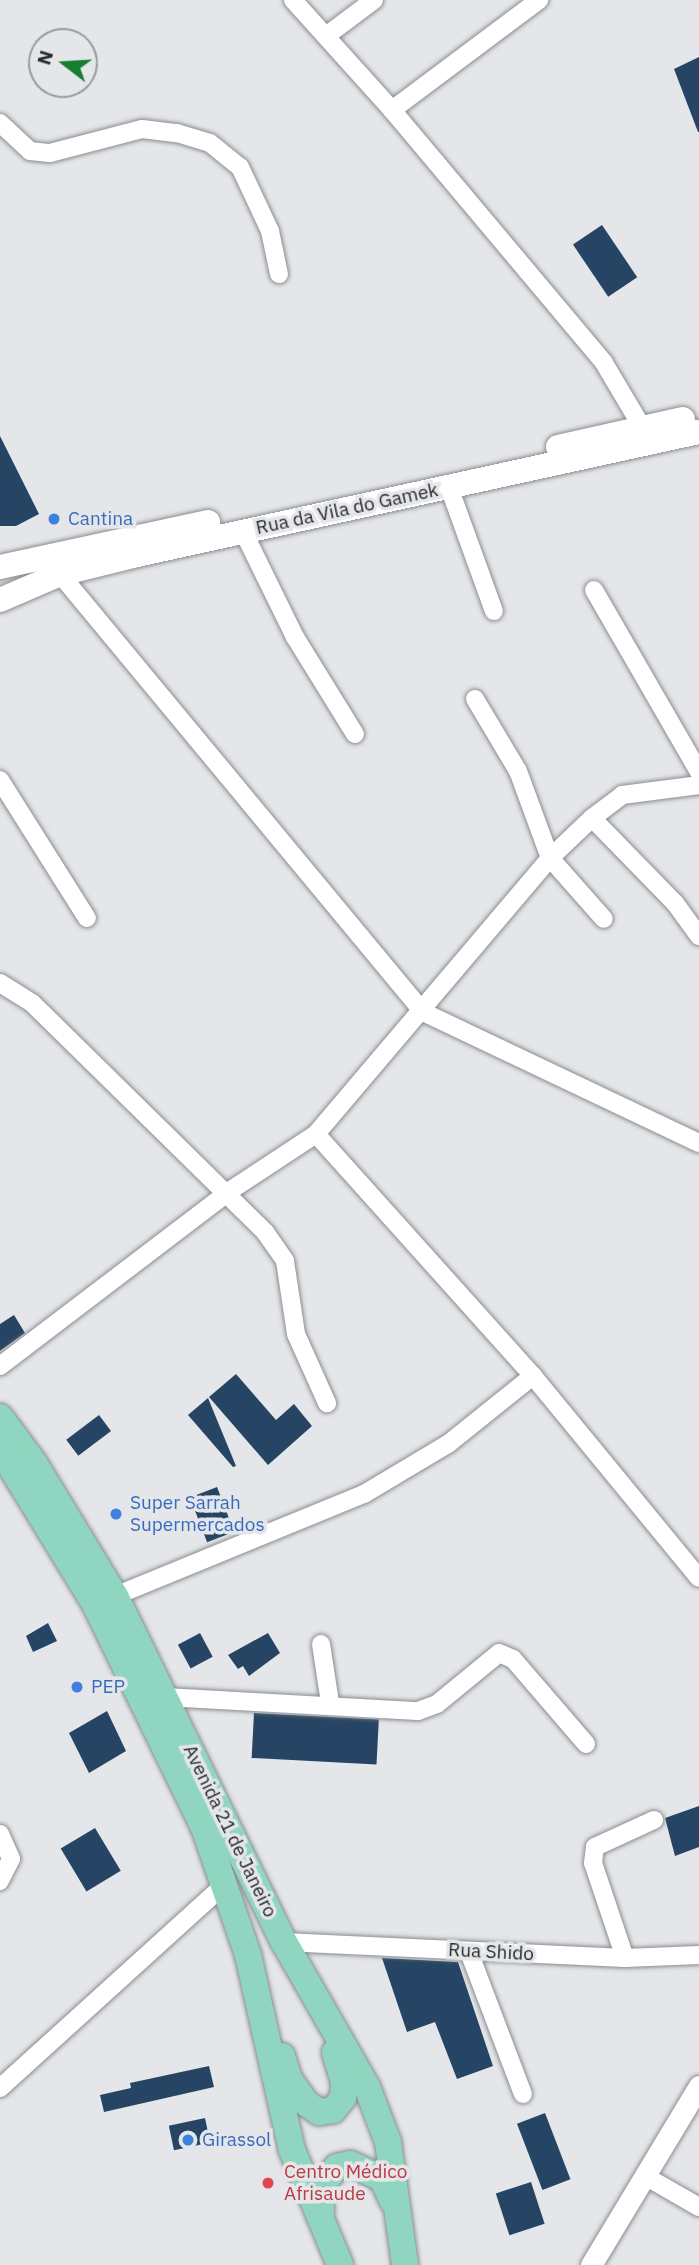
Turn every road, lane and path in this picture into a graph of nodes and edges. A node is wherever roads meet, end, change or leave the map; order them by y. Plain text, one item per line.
1 (293, 0) edge
2 (374, 0) edge
3 (539, 0) edge
4 (326, 36) junction
5 (393, 110) junction
6 (0, 123) edge
7 (279, 274) dead end
8 (699, 415) edge
9 (642, 428) junction
10 (699, 432) edge
11 (449, 487) junction
12 (243, 531) junction
13 (0, 567) edge
14 (60, 574) junction
15 (594, 590) dead end
16 (0, 600) edge
17 (494, 611) dead end
18 (475, 699) dead end
19 (355, 734) dead end
20 (699, 772) edge
21 (0, 780) edge
22 (699, 785) edge
23 (592, 818) junction
24 (550, 858) junction
25 (87, 918) dead end
26 (604, 919) dead end
27 (699, 936) edge
28 (0, 983) edge
29 (423, 1012) junction
30 (316, 1134) junction
31 (699, 1143) edge
32 (228, 1192) junction
33 (0, 1366) edge
34 (533, 1376) junction
35 (327, 1403) dead end
36 (0, 1417) edge
37 (0, 1449) edge
38 (699, 1578) edge
39 (115, 1596) junction
40 (321, 1644) dead end
41 (164, 1697) junction
42 (330, 1703) junction
43 (586, 1744) dead end
44 (654, 1820) dead end
45 (0, 1834) edge
46 (0, 1881) edge
47 (225, 1884) junction
48 (284, 1941) junction
49 (468, 1952) junction
50 (248, 1955) junction
51 (699, 1955) edge
52 (625, 1958) junction
53 (305, 1982) junction
54 (699, 2086) edge
55 (0, 2088) edge
56 (523, 2094) dead end
57 (645, 2176) junction
58 (699, 2207) edge
59 (401, 2220) junction
60 (335, 2255) edge
61 (405, 2265) edge
62 (591, 2265) edge

1 - 4 street
2 - 4 street
3 - 5 street
4 - 5 street
5 - 9 street
6 - 7 street
8 - 9 main road, Rua da Vila do Gamek
9 - 13 main road, Rua da Vila do Gamek
10 - 11 main road, Rua da Vila do Gamek
11 - 12 main road, Rua da Vila do Gamek
11 - 17 street
12 - 14 main road, Rua da Vila do Gamek
12 - 19 street
14 - 16 main road, Rua da Vila do Gamek
14 - 29 street
15 - 20 street
18 - 24 street
21 - 25 street
22 - 23 street
23 - 24 street
23 - 27 street
24 - 26 street
24 - 29 street
28 - 32 street
29 - 30 street
29 - 31 street
30 - 32 street
30 - 34 street
32 - 33 street
32 - 35 street
34 - 38 street
34 - 39 street
36 - 39 main road, Avenida 21 de Janeiro
37 - 47 main road, Avenida 21 de Janeiro
39 - 41 main road, Avenida 21 de Janeiro
40 - 42 street
41 - 42 street
41 - 48 main road, Avenida 21 de Janeiro
42 - 43 street
44 - 52 street
45 - 46 street
47 - 50 main road, Avenida 21 de Janeiro
47 - 55 street
48 - 49 street, Rua Shido
48 - 53 main road, Avenida 21 de Janeiro
49 - 52 street, Rua Shido
49 - 56 street
50 - 53 main road
50 - 60 main road, Avenida 21 de Janeiro
51 - 52 street, Rua Shido
53 - 59 main road, Avenida 21 de Janeiro
54 - 57 street
57 - 58 street
57 - 62 street
59 - 60 main road
59 - 61 main road, Avenida 21 de Janeiro

